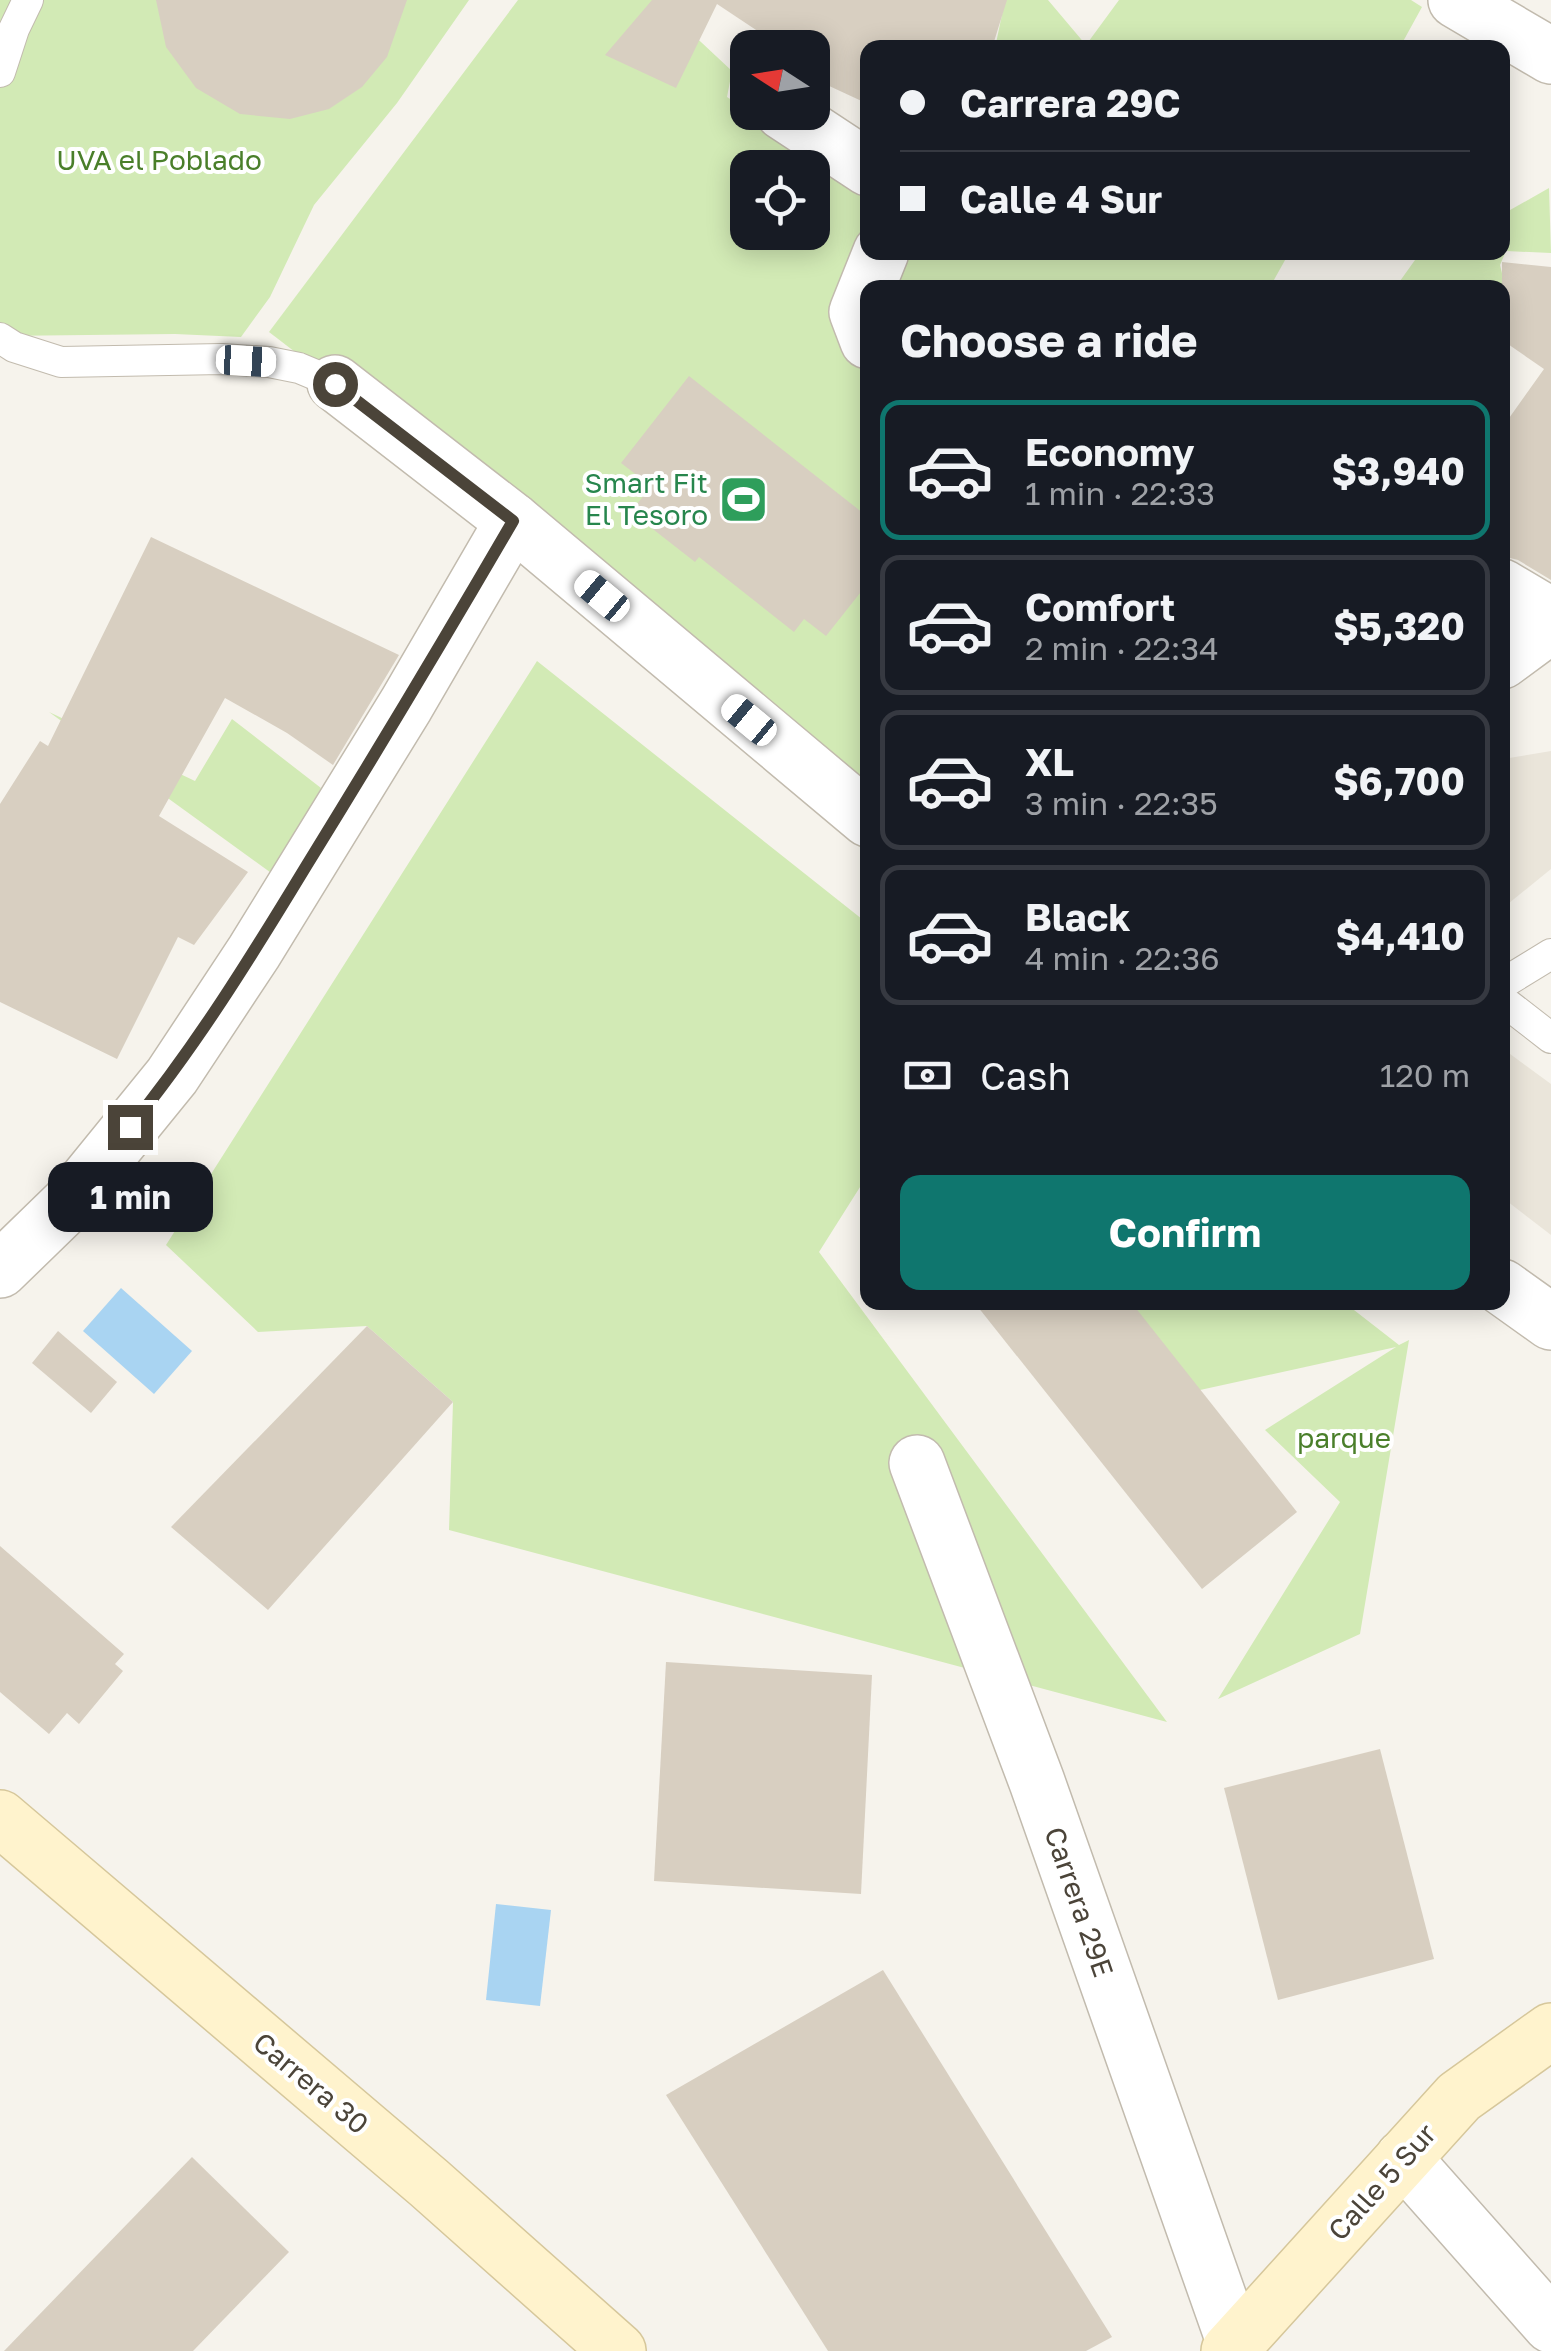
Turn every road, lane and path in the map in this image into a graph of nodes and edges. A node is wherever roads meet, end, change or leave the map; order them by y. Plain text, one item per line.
1 (28, 0) edge
2 (1456, 0) edge
3 (1551, 56) edge
4 (0, 72) edge
5 (810, 130) edge
6 (860, 163) edge
7 (0, 338) edge
8 (335, 384) joint
9 (513, 521) junction
10 (1510, 591) edge
11 (1551, 616) edge
12 (1551, 625) edge
13 (1510, 655) edge
14 (860, 812) edge
15 (1551, 954) edge
16 (1510, 979) edge
17 (1510, 1006) edge
18 (1551, 1038) edge
19 (0, 1270) edge
20 (1510, 1294) edge
21 (1551, 1322) edge
22 (918, 1463) dead end
23 (0, 1818) edge
24 (1551, 2031) edge
25 (1403, 2158) junction
26 (1551, 2325) edge
27 (1232, 2347) edge
28 (618, 2351) edge

1 - 4 lane
2 - 3 street
5 - 6 street
7 - 8 lane
8 - 9 street
9 - 14 street
9 - 19 street
10 - 11 street
12 - 13 street
15 - 16 lane
17 - 18 lane
20 - 21 street
22 - 27 street, Carrera 29E
23 - 28 street, Carrera 30
24 - 25 street, Calle 5 Sur
25 - 26 street
25 - 27 street, Calle 5 Sur

